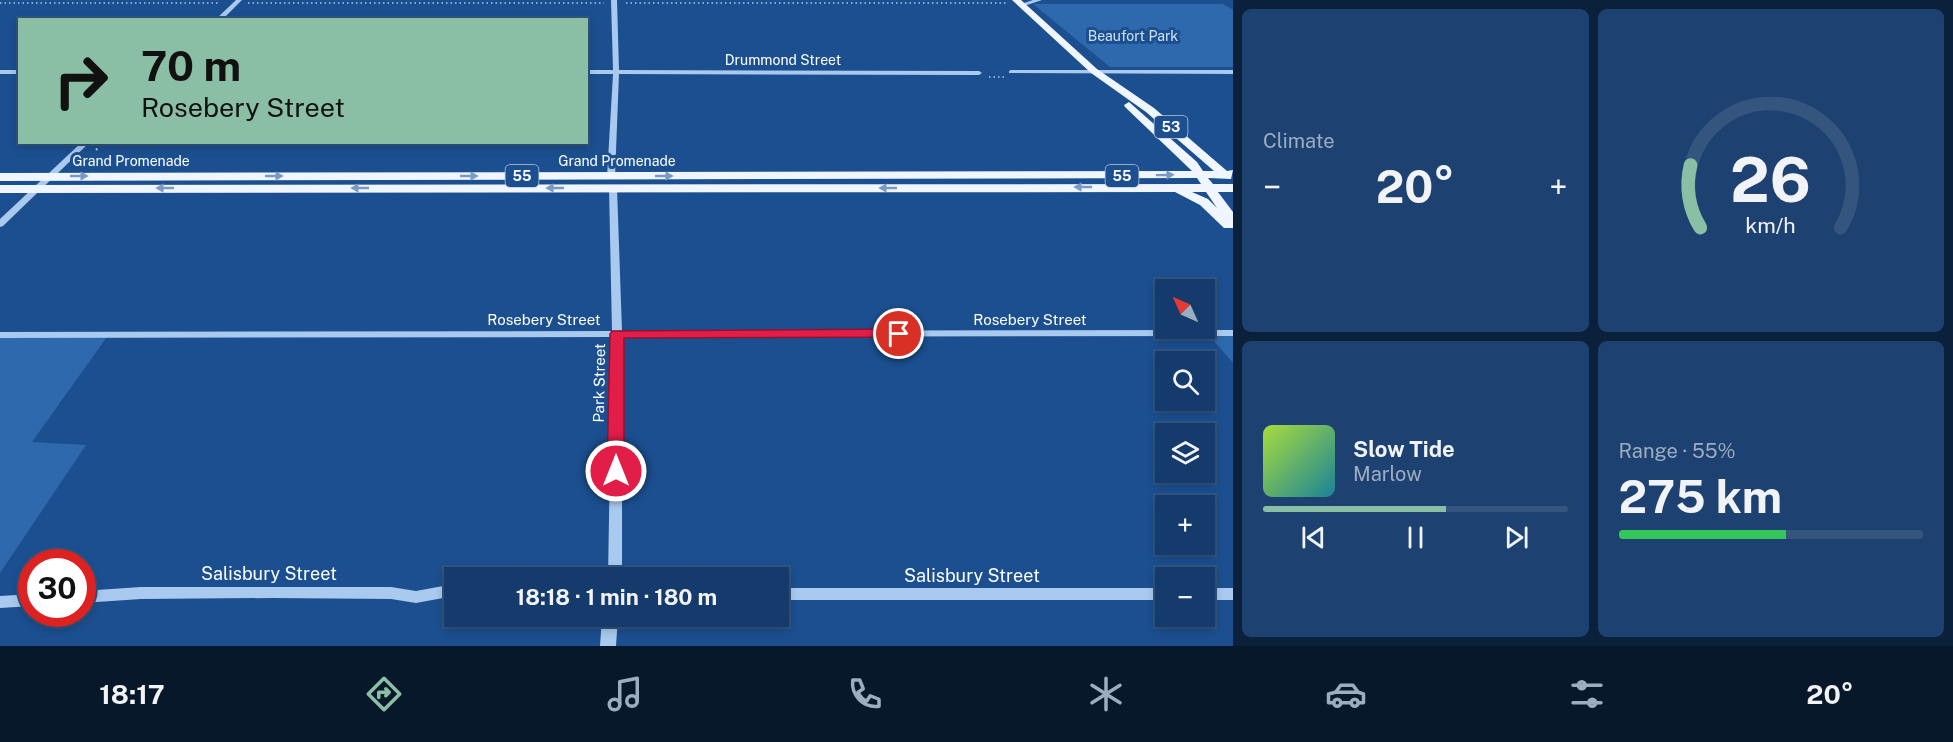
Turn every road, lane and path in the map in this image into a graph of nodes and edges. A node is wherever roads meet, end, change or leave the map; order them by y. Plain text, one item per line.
1 (1038, 0) edge
2 (237, 1) edge
3 (616, 1) edge
4 (0, 3) edge
5 (1015, 3) edge
6 (220, 18) edge
7 (1094, 71) junction
8 (0, 72) edge
9 (18, 72) edge
10 (588, 72) edge
11 (615, 72) junction
12 (1011, 72) joint
13 (1233, 72) edge
14 (979, 73) joint
15 (1114, 86) junction
16 (85, 144) edge
17 (1230, 171) edge
18 (1201, 174) junction
19 (51, 176) junction
20 (0, 177) edge
21 (612, 182) junction
22 (1233, 186) edge
23 (1163, 187) junction
24 (37, 188) junction
25 (1211, 188) junction
26 (0, 189) edge
27 (1233, 221) edge
28 (0, 224) edge
29 (1233, 230) edge
30 (1233, 333) edge
31 (617, 334) junction
32 (0, 335) edge
33 (615, 567) edge
34 (444, 592) edge
35 (789, 594) edge
36 (1155, 594) edge
37 (1215, 594) edge
38 (1233, 594) edge
39 (96, 596) edge
40 (18, 601) edge
41 (0, 602) edge
42 (609, 627) edge
43 (608, 646) edge

1 - 5 street
2 - 3 path
2 - 4 path
2 - 6 street
3 - 5 path
3 - 11 street, Park Street
5 - 7 main road, 53
7 - 12 street
7 - 13 street
7 - 15 main road, 53
8 - 9 street
10 - 11 street, Drummond Street
11 - 14 street, Drummond Street
11 - 21 street, Park Street
12 - 14 path
15 - 17 main road, 53
15 - 18 main road, 53
16 - 19 street
17 - 18 main road, Grand Promenade / 55
17 - 22 main road
21 -> 18 main road, Grand Promenade / 55
18 - 25 main road, 53
19 - 20 main road, Grand Promenade / 55
19 -> 21 main road, Grand Promenade / 55
19 - 24 street
23 -> 21 main road, Grand Promenade / 55
21 -> 24 main road, Grand Promenade / 55
21 - 31 street, Park Street
22 - 25 main road, Grand Promenade / 55
23 - 25 main road, Grand Promenade / 55
23 - 29 main road
24 - 26 main road, Grand Promenade / 55
24 - 28 street
25 - 27 main road, 53
30 - 31 street, Rosebery Street
31 - 32 street, Rosebery Street
31 - 33 street, Park Street
34 - 39 street, Salisbury Street
35 - 36 street, Salisbury Street
37 - 38 street
40 - 41 street
42 - 43 street

